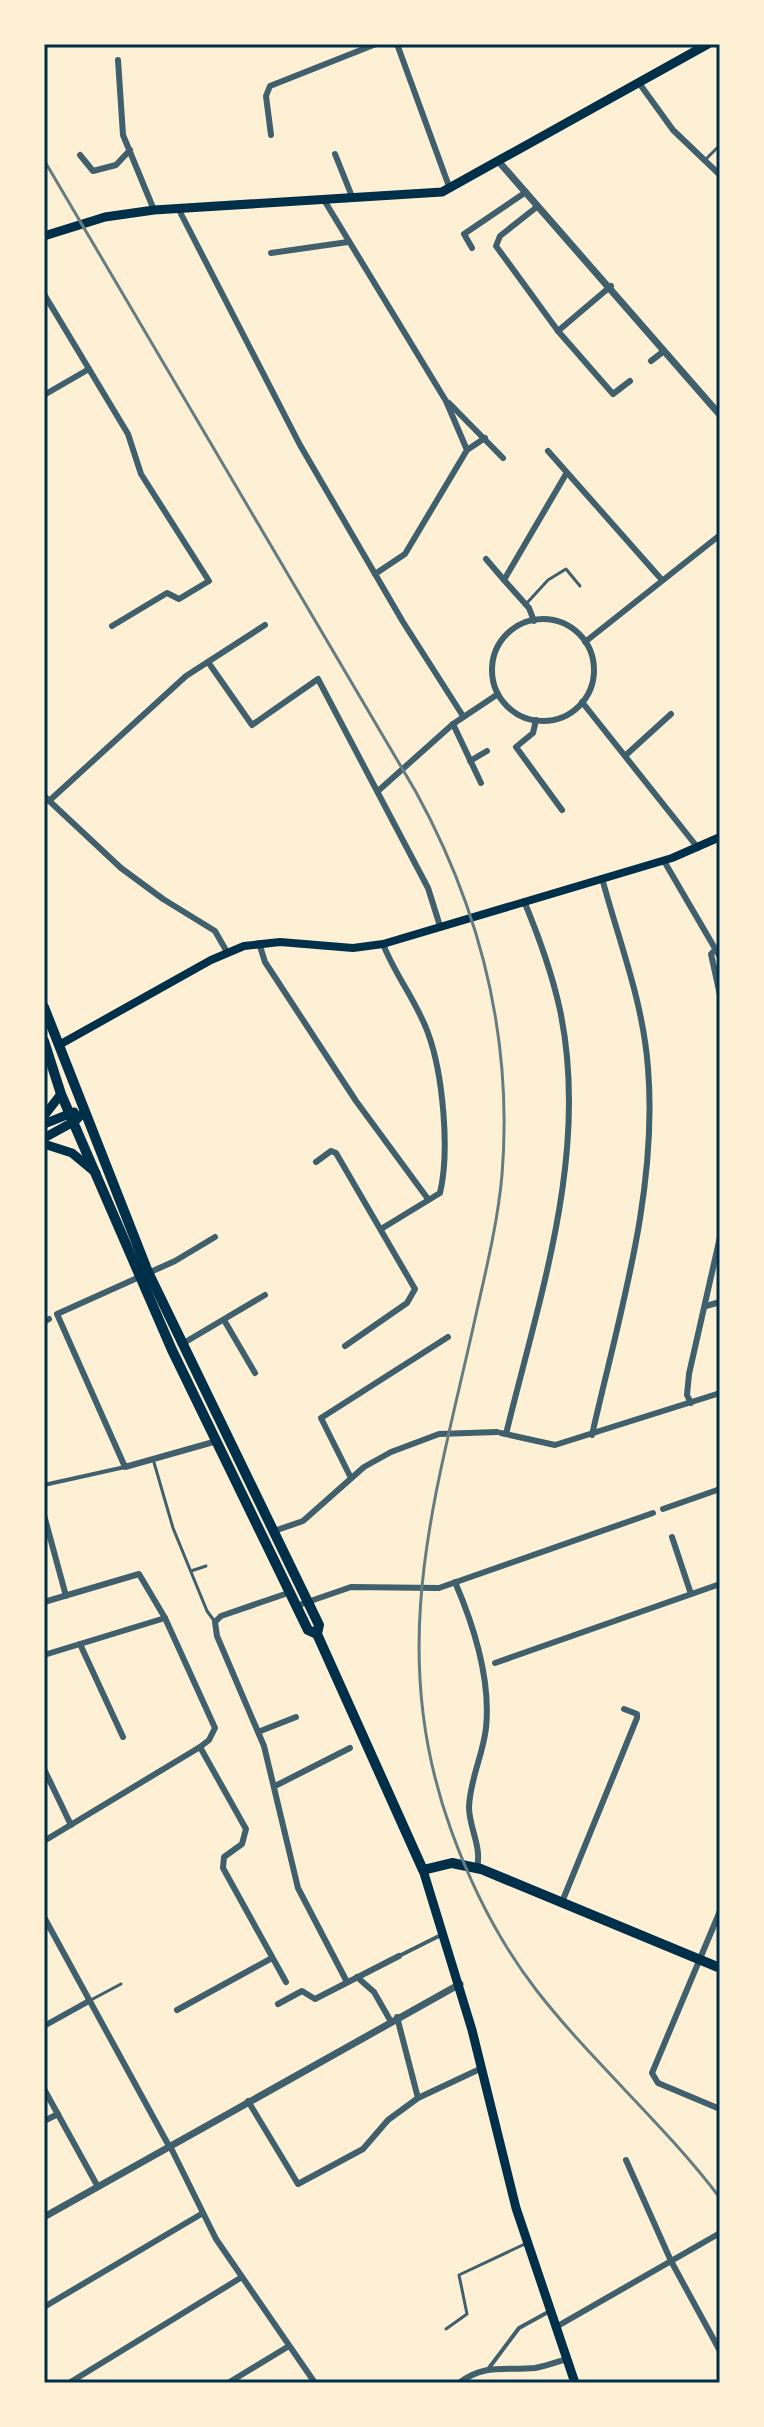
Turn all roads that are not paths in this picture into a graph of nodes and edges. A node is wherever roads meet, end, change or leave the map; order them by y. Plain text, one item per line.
1 (376, 44) edge
2 (397, 44) edge
3 (708, 44) edge
4 (118, 60) dead end
5 (639, 83) junction
6 (271, 135) dead end
7 (720, 145) edge
8 (130, 150) junction
9 (335, 154) dead end
10 (80, 155) dead end
11 (705, 161) junction
12 (500, 163) junction
13 (720, 175) edge
14 (450, 189) junction
15 (526, 192) junction
16 (353, 199) junction
17 (324, 200) junction
18 (538, 206) junction
19 (178, 208) junction
20 (154, 210) junction
21 (44, 236) edge
22 (348, 242) junction
23 (472, 248) dead end
24 (271, 253) dead end
25 (611, 286) junction
26 (44, 294) edge
27 (558, 331) junction
28 (664, 351) junction
29 (651, 361) dead end
30 (89, 369) junction
31 (630, 381) dead end
32 (44, 395) edge
33 (446, 401) junction
34 (720, 415) edge
35 (485, 438) junction
36 (467, 450) junction
37 (548, 451) dead end
38 (503, 458) dead end
39 (566, 474) junction
40 (720, 535) edge
41 (486, 559) dead end
42 (375, 574) junction
43 (504, 580) junction
44 (662, 580) junction
45 (580, 586) dead end
46 (526, 604) junction
47 (534, 621) junction
48 (265, 625) dead end
49 (112, 626) dead end
50 (585, 642) junction
51 (208, 662) junction
52 (498, 694) junction
53 (582, 702) junction
54 (671, 714) dead end
55 (463, 716) junction
56 (536, 720) junction
57 (453, 724) junction
58 (487, 751) dead end
59 (626, 755) junction
60 (470, 761) junction
61 (481, 783) dead end
62 (378, 791) junction
63 (47, 799) edge
64 (562, 810) dead end
65 (720, 837) edge
66 (698, 848) junction
67 (664, 861) junction
68 (602, 878) junction
69 (524, 901) junction
70 (440, 926) junction
71 (259, 943) junction
72 (383, 944) junction
73 (718, 948) edge
74 (227, 952) junction
75 (720, 957) edge
76 (720, 991) edge
77 (44, 1007) edge
78 (59, 1045) junction
79 (45, 1047) edge
80 (61, 1094) junction
81 (85, 1111) junction
82 (44, 1116) edge
83 (72, 1117) junction
84 (44, 1124) edge
85 (44, 1138) edge
86 (44, 1144) edge
87 (316, 1162) dead end
88 (98, 1175) junction
89 (428, 1199) junction
90 (381, 1229) junction
91 (215, 1237) dead end
92 (720, 1237) edge
93 (144, 1274) junction
94 (265, 1295) dead end
95 (720, 1302) edge
96 (706, 1306) junction
97 (224, 1320) junction
98 (448, 1337) dead end
99 (345, 1346) dead end
100 (176, 1347) junction
101 (255, 1373) dead end
102 (720, 1393) edge
103 (691, 1403) junction
104 (501, 1433) junction
105 (592, 1435) junction
106 (221, 1439) junction
107 (153, 1459) junction
108 (125, 1467) junction
109 (351, 1478) junction
110 (44, 1485) edge
111 (720, 1489) edge
112 (663, 1509) dead end
113 (653, 1513) dead end
114 (44, 1515) edge
115 (268, 1534) junction
116 (672, 1537) dead end
117 (206, 1566) dead end
118 (191, 1571) junction
119 (455, 1582) junction
120 (720, 1584) edge
121 (300, 1587) junction
122 (689, 1590) junction
123 (289, 1593) junction
124 (66, 1596) junction
125 (307, 1601) junction
126 (44, 1602) edge
127 (296, 1606) junction
128 (165, 1618) junction
129 (215, 1622) junction
130 (317, 1634) junction
131 (80, 1644) junction
132 (44, 1655) edge
133 (495, 1663) dead end
134 (624, 1709) dead end
135 (296, 1717) dead end
136 (258, 1732) junction
137 (123, 1737) dead end
138 (200, 1747) junction
139 (350, 1748) dead end
140 (44, 1769) edge
141 (275, 1786) junction
142 (71, 1825) junction
143 (44, 1841) edge
144 (477, 1868) junction
145 (423, 1870) junction
146 (562, 1903) junction
147 (720, 1911) edge
148 (44, 1917) edge
149 (445, 1934) junction
150 (399, 1956) joint
151 (272, 1958) junction
152 (700, 1960) junction
153 (720, 1968) edge
154 (357, 1977) junction
155 (286, 1982) dead end
156 (347, 1982) junction
157 (121, 1984) dead end
158 (460, 1984) junction
159 (89, 2001) junction
160 (278, 2004) dead end
161 (177, 2010) dead end
162 (393, 2018) junction
163 (44, 2026) edge
164 (482, 2068) junction
165 (44, 2089) edge
166 (418, 2098) junction
167 (248, 2101) junction
168 (720, 2109) edge
169 (58, 2114) junction
170 (44, 2121) edge
171 (169, 2146) junction
172 (626, 2160) dead end
173 (98, 2187) junction
174 (203, 2213) junction
175 (44, 2217) edge
176 (720, 2233) edge
177 (529, 2243) junction
178 (671, 2261) junction
179 (242, 2277) junction
180 (44, 2307) edge
181 (551, 2310) junction
182 (556, 2327) junction
183 (446, 2329) dead end
184 (289, 2346) junction
185 (720, 2351) edge
186 (567, 2359) junction
187 (489, 2368) junction
188 (69, 2383) edge
189 (228, 2383) edge
190 (315, 2383) edge
191 (459, 2383) edge
192 (575, 2383) edge

1 - 6 street
2 - 14 street
3 - 5 main road
4 - 8 street
5 - 11 street
5 - 12 main road
7 - 11 lane
8 - 10 street
8 - 20 street
9 - 16 street
11 - 13 street
12 - 14 main road
12 - 15 street
14 - 16 main road
15 - 18 street
15 - 23 street
16 - 17 main road
17 - 19 main road
17 - 22 street
18 - 25 street
18 - 27 street
19 - 20 main road
19 - 42 street
20 - 21 main road
22 - 24 street
22 - 33 street
25 - 27 street
25 - 28 street
26 - 30 street
27 - 31 street
28 - 29 street
28 - 34 street
30 - 32 street
30 - 49 street
33 - 35 street
33 - 36 street
35 - 36 street
35 - 38 street
36 - 42 street
37 - 39 street
39 - 43 street
39 - 44 street
40 - 44 street
41 - 43 street
42 - 55 street
43 - 46 street
44 - 50 street
45 - 46 lane
46 - 47 street
47 - 50 street
47 - 52 street
48 - 51 street
50 - 53 street
51 - 62 street
51 - 63 street
52 - 55 street
52 - 56 street
53 - 56 street
53 - 59 street
54 - 59 street
55 - 57 street
56 - 64 street
57 - 60 street
57 - 62 street
58 - 60 street
59 - 66 street
60 - 61 street
62 - 70 street
63 - 74 street
65 - 66 main road
66 - 67 main road
67 - 68 main road
67 - 73 street
68 - 69 main road
68 - 105 street
69 - 70 main road
69 - 104 street
70 - 72 main road
71 - 72 main road
71 - 74 main road
71 - 89 street
72 - 89 street
73 - 75 street
73 - 76 street
74 - 78 main road
77 - 78 highway
78 - 79 highway
78 - 81 highway
79 - 80 highway
80 - 82 main road
80 - 83 highway
81 - 83 main road
81 - 93 highway
83 - 84 main road
83 - 85 main road
83 - 88 highway
86 - 88 main road
87 - 90 street
88 - 93 highway
89 - 90 street
90 - 99 street
91 - 93 street
92 - 96 street
93 - 100 highway
93 - 108 street
94 - 97 street
95 - 96 street
96 - 103 street
97 - 100 street
97 - 101 street
98 - 109 street
100 - 106 highway
102 - 103 street
103 - 105 street
104 - 105 street
104 - 109 street
106 - 107 street
106 - 115 highway
107 - 108 street
107 - 118 lane
108 - 110 street
109 - 115 street
111 - 112 street
113 - 119 street
114 - 124 street
115 - 121 highway
115 - 123 highway
116 - 122 street
117 - 118 lane
118 - 129 lane
119 - 125 street
119 - 144 street
120 - 122 street
121 - 123 street
121 - 125 highway
122 - 133 street
123 - 127 highway
123 - 129 street
124 - 126 street
124 - 128 street
125 - 127 street
125 - 130 highway
127 - 130 highway
128 - 131 street
128 - 138 street
129 - 136 street
130 - 145 highway
131 - 132 street
131 - 137 street
134 - 146 street
135 - 136 street
136 - 141 street
138 - 142 street
138 - 151 street
139 - 141 street
140 - 142 street
141 - 156 street
142 - 143 street
144 - 145 highway
144 - 146 highway
145 - 149 main road
146 - 152 highway
147 - 152 street
148 - 159 street
149 - 150 street
149 - 158 main road
150 - 154 street
151 - 155 street
151 - 161 street
152 - 153 highway
152 - 168 street
154 - 156 street
154 - 162 street
156 - 160 street
157 - 159 lane
158 - 162 street
158 - 164 main road
159 - 163 street
159 - 171 street
162 - 166 street
162 - 167 street
164 - 166 street
164 - 177 main road
165 - 169 street
166 - 167 street
167 - 171 street
169 - 170 street
169 - 173 street
171 - 173 street
171 - 174 street
172 - 178 street
173 - 175 street
174 - 179 street
174 - 180 street
176 - 178 street
177 - 181 main road
177 - 183 lane
178 - 182 street
178 - 185 street
179 - 184 street
179 - 188 street
181 - 182 main road
181 - 187 street
182 - 186 main road
184 - 189 street
184 - 190 street
186 - 187 street
186 - 192 main road
187 - 191 street

